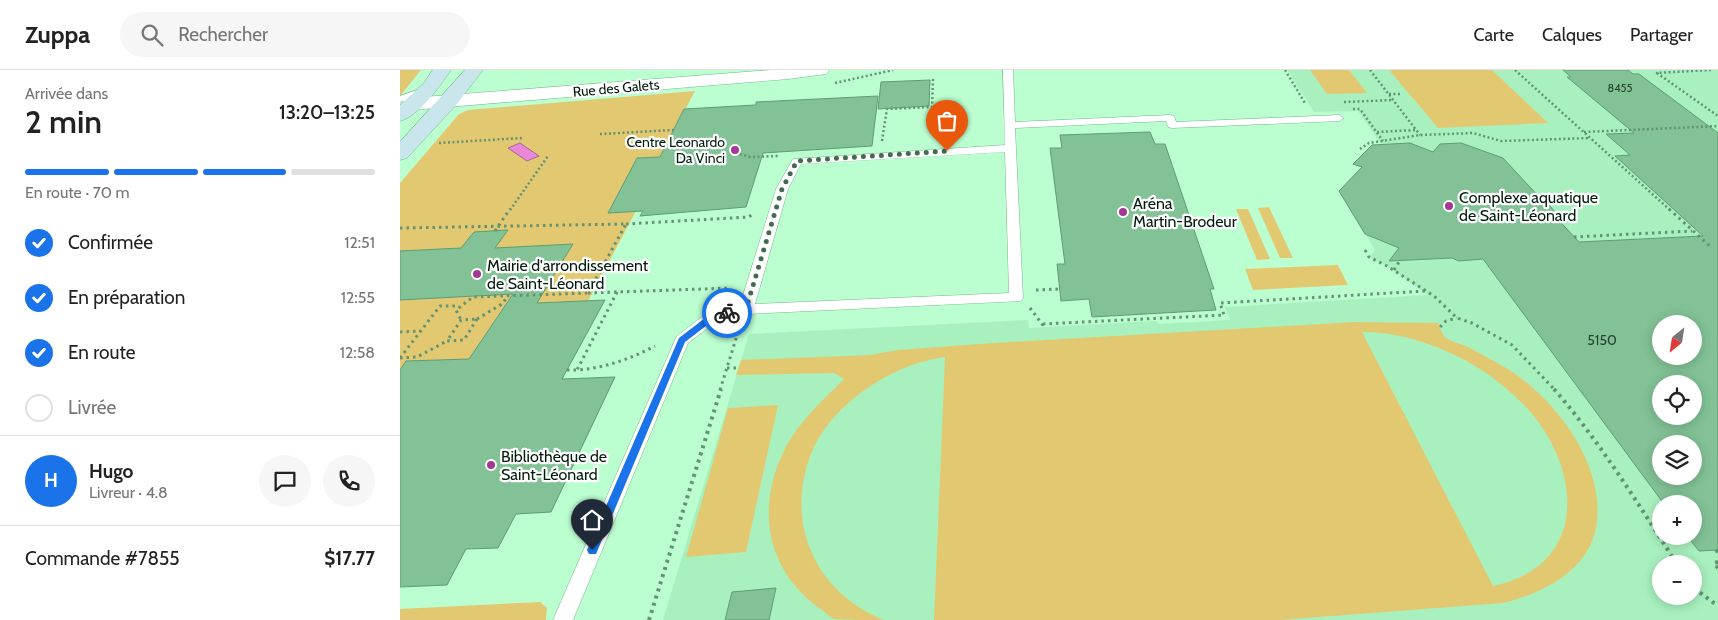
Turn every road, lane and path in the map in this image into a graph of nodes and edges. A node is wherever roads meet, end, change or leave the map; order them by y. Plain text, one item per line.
1 (442, 70) edge
2 (474, 70) edge
3 (820, 70) edge
4 (1008, 70) edge
5 (1370, 70) edge
6 (1515, 70) edge
7 (1711, 70) edge
8 (1685, 71) edge
9 (653, 78) edge
10 (933, 79) dead end
11 (1389, 94) junction
12 (1401, 94) dead end
13 (1393, 100) junction
14 (449, 101) junction
15 (1344, 102) dead end
16 (404, 106) edge
17 (1360, 109) dead end
18 (1718, 116) edge
19 (1339, 118) dead end
20 (1010, 125) junction
21 (1718, 126) edge
22 (674, 130) dead end
23 (1417, 130) junction
24 (1377, 132) junction
25 (1584, 132) junction
26 (600, 134) dead end
27 (1420, 135) junction
28 (522, 138) dead end
29 (1590, 138) junction
30 (1383, 141) junction
31 (879, 146) dead end
32 (1011, 148) junction
33 (404, 149) edge
34 (1360, 149) dead end
35 (740, 154) dead end
36 (548, 156) dead end
37 (779, 156) dead end
38 (762, 210) dead end
39 (626, 224) junction
40 (498, 226) junction
41 (400, 228) edge
42 (495, 231) dead end
43 (1692, 231) junction
44 (1574, 237) dead end
45 (1712, 248) dead end
46 (1364, 250) dead end
47 (1401, 259) dead end
48 (1394, 270) junction
49 (739, 288) dead end
50 (1060, 289) dead end
51 (1036, 290) dead end
52 (1426, 291) junction
53 (617, 292) junction
54 (588, 293) junction
55 (508, 296) junction
56 (1026, 303) dead end
57 (460, 306) junction
58 (746, 309) junction
59 (1457, 318) junction
60 (477, 319) junction
61 (461, 320) junction
62 (740, 326) dead end
63 (1440, 327) dead end
64 (421, 331) junction
65 (400, 332) edge
66 (447, 341) junction
67 (655, 346) dead end
68 (400, 358) edge
69 (727, 368) junction
70 (738, 368) dead end
71 (567, 370) dead end
72 (577, 370) junction
73 (1671, 555) edge
74 (1718, 562) edge
75 (1718, 568) edge
76 (1702, 594) edge
77 (1718, 606) edge
78 (563, 620) edge
79 (649, 620) edge

1 - 16 main road
2 - 14 main road
3 - 9 street, Rue des Galets
4 - 20 lane
5 - 11 path
6 - 25 path
7 - 8 path
8 - 18 path
9 - 14 street, Rue des Galets
10 - 31 path
11 - 12 path
11 - 13 path
13 - 15 path
13 - 23 path
14 - 16 street, Rue des Galets
14 - 33 main road
17 - 24 path
19 - 20 lane
20 - 32 lane
21 - 25 path
22 - 26 path
23 - 24 path
23 - 27 path
24 - 30 path
25 - 29 path
27 - 29 path
27 - 30 path
28 - 33 path
29 - 43 path
30 - 34 path
32 - 58 lane
32 - 58 lane
35 - 37 path
36 - 40 path
38 - 39 path
39 - 40 path
39 - 54 path
40 - 41 path
40 - 42 path
43 - 44 path
43 - 45 path
46 - 48 path
47 - 48 path
48 - 52 path
49 - 53 path
50 - 51 path
52 - 56 path
52 - 59 path
53 - 54 path
53 - 72 path
54 - 55 path
55 - 57 path
55 - 60 path
57 - 61 path
57 - 64 path
58 - 78 lane
59 - 63 path
59 - 73 path
60 - 61 path
60 - 66 path
61 - 66 path
62 - 69 path
64 - 65 path
64 - 68 path
66 - 68 path
67 - 72 path
69 - 70 path
69 - 79 path
71 - 72 path
74 - 75 path
76 - 77 path

